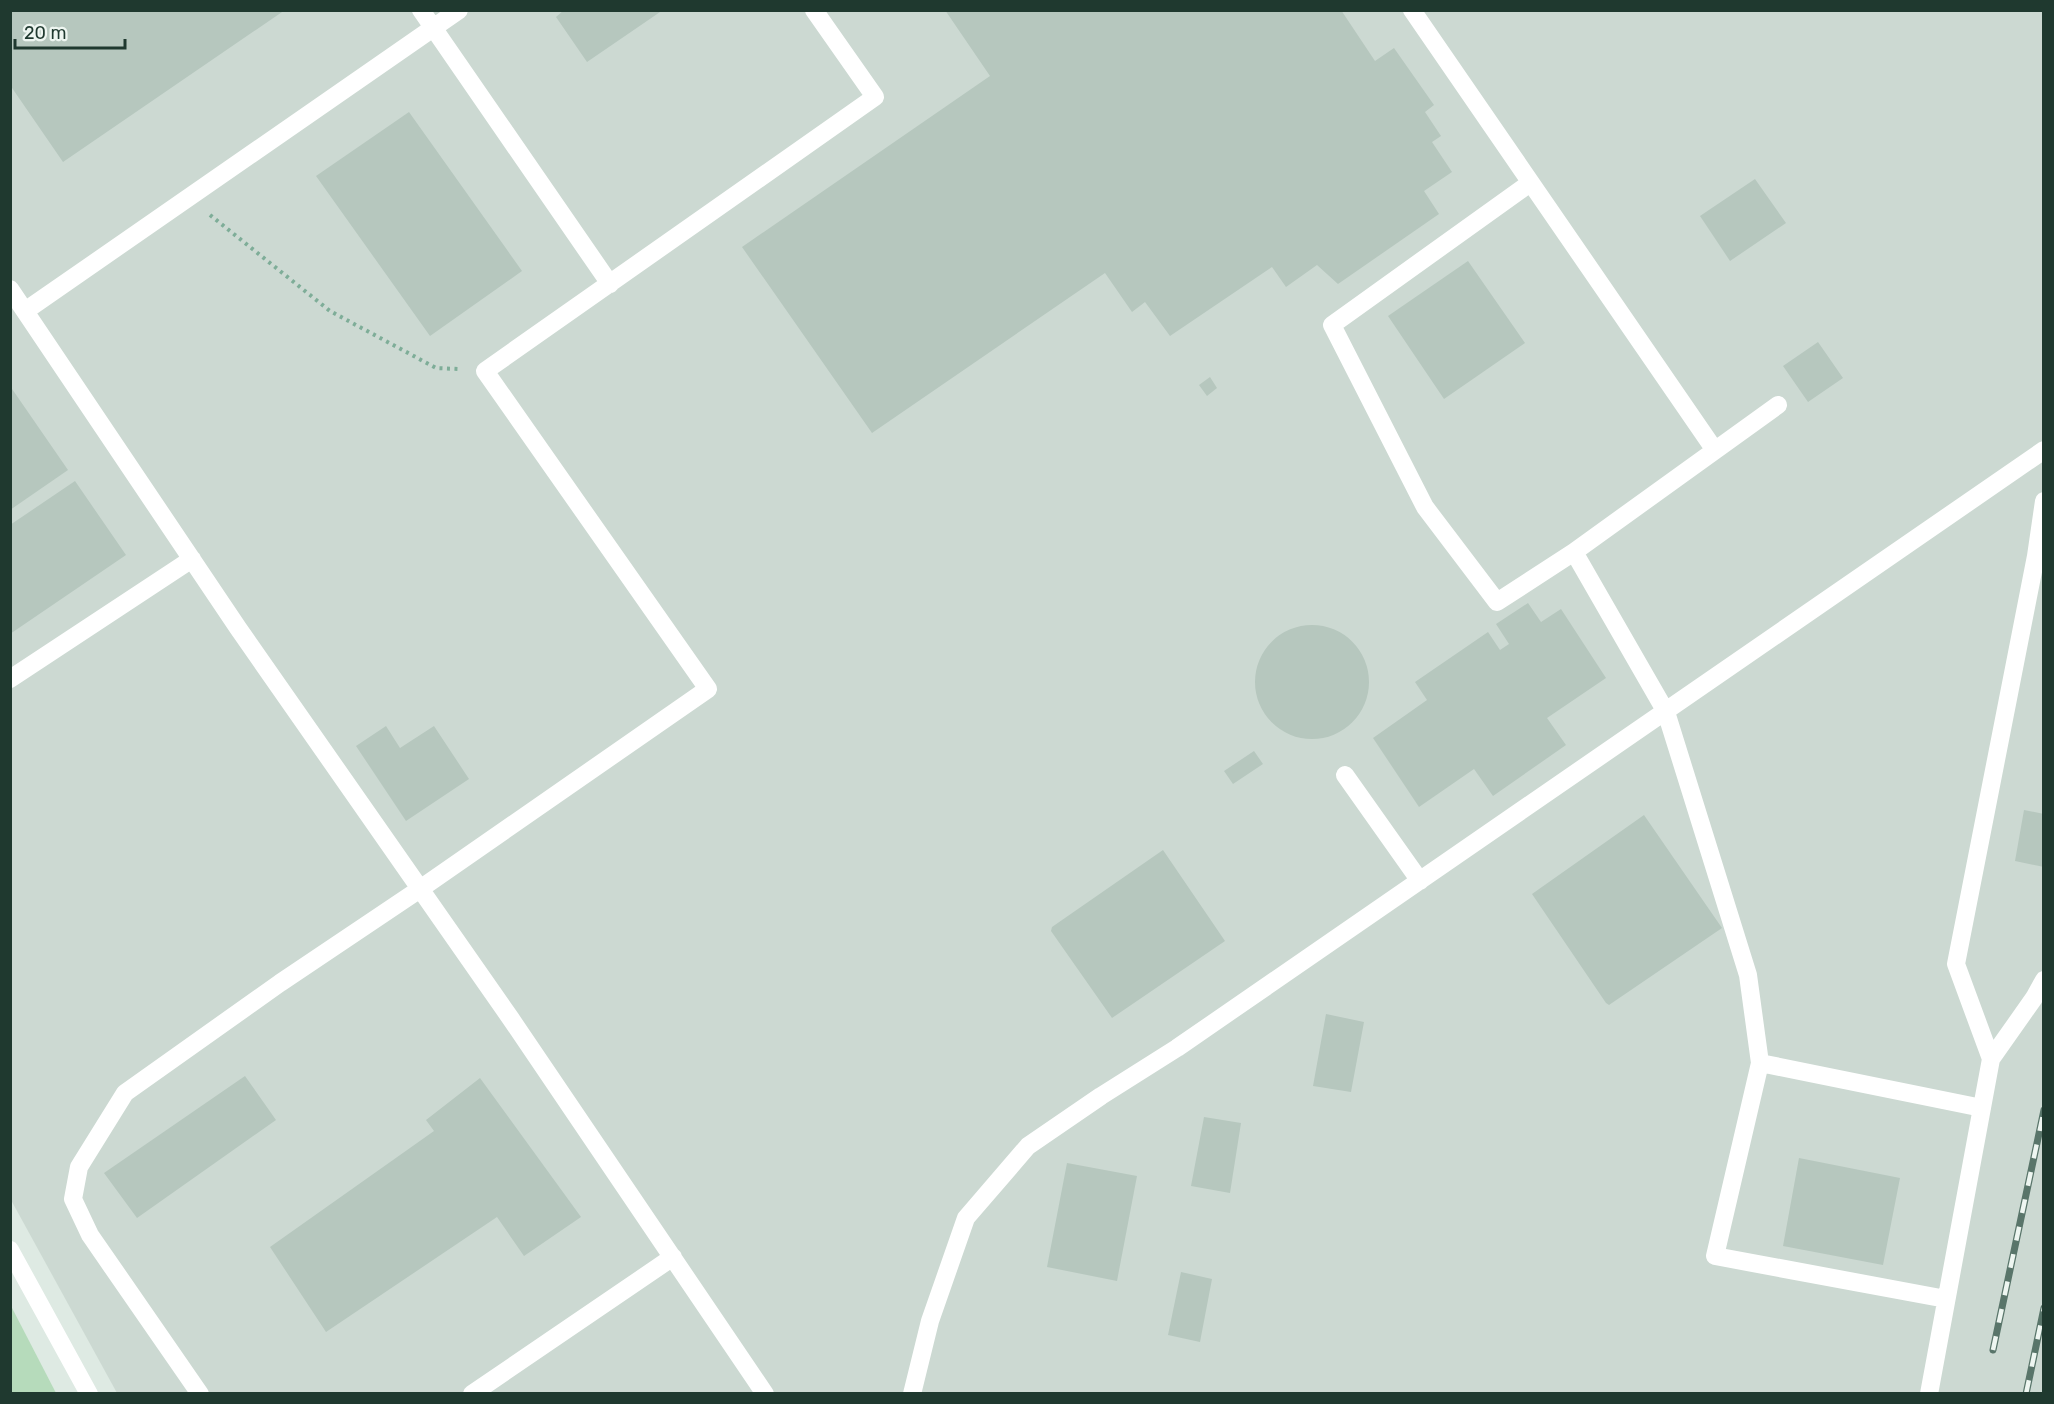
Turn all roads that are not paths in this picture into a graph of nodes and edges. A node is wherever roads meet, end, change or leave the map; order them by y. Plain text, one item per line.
1 (421, 10) edge
2 (459, 10) edge
3 (814, 10) edge
4 (1412, 10) edge
5 (433, 28) junction
6 (1530, 183) junction
7 (610, 284) junction
8 (10, 289) edge
9 (25, 311) junction
10 (1778, 405) dead end
11 (1714, 450) junction
12 (2043, 450) edge
13 (2043, 501) edge
14 (1574, 552) junction
15 (192, 559) junction
16 (10, 680) edge
17 (1666, 712) junction
18 (1346, 775) dead end
19 (1420, 881) junction
20 (420, 889) junction
21 (2043, 980) edge
22 (1991, 1059) junction
23 (1760, 1063) junction
24 (1982, 1108) junction
25 (10, 1250) edge
26 (673, 1257) junction
27 (1946, 1299) junction
28 (89, 1394) edge
29 (200, 1394) edge
30 (472, 1394) edge
31 (765, 1394) edge
32 (912, 1394) edge
33 (1929, 1394) edge

1 - 5 lane
2 - 5 lane
3 - 7 lane
4 - 6 lane
5 - 7 lane
5 - 9 lane
6 - 11 lane
6 - 14 lane
7 - 20 lane
8 - 9 lane
9 - 15 lane
10 - 11 lane
11 - 14 lane
12 - 17 lane
13 - 22 lane
14 - 17 lane
15 - 16 lane
15 - 20 lane
17 - 19 lane
17 - 23 lane
18 - 19 lane
19 - 32 lane
20 - 26 lane
20 - 29 lane
21 - 22 lane
22 - 24 lane
23 - 24 lane
23 - 27 lane
24 - 27 lane
25 - 28 lane
26 - 30 lane
26 - 31 lane
27 - 33 lane

